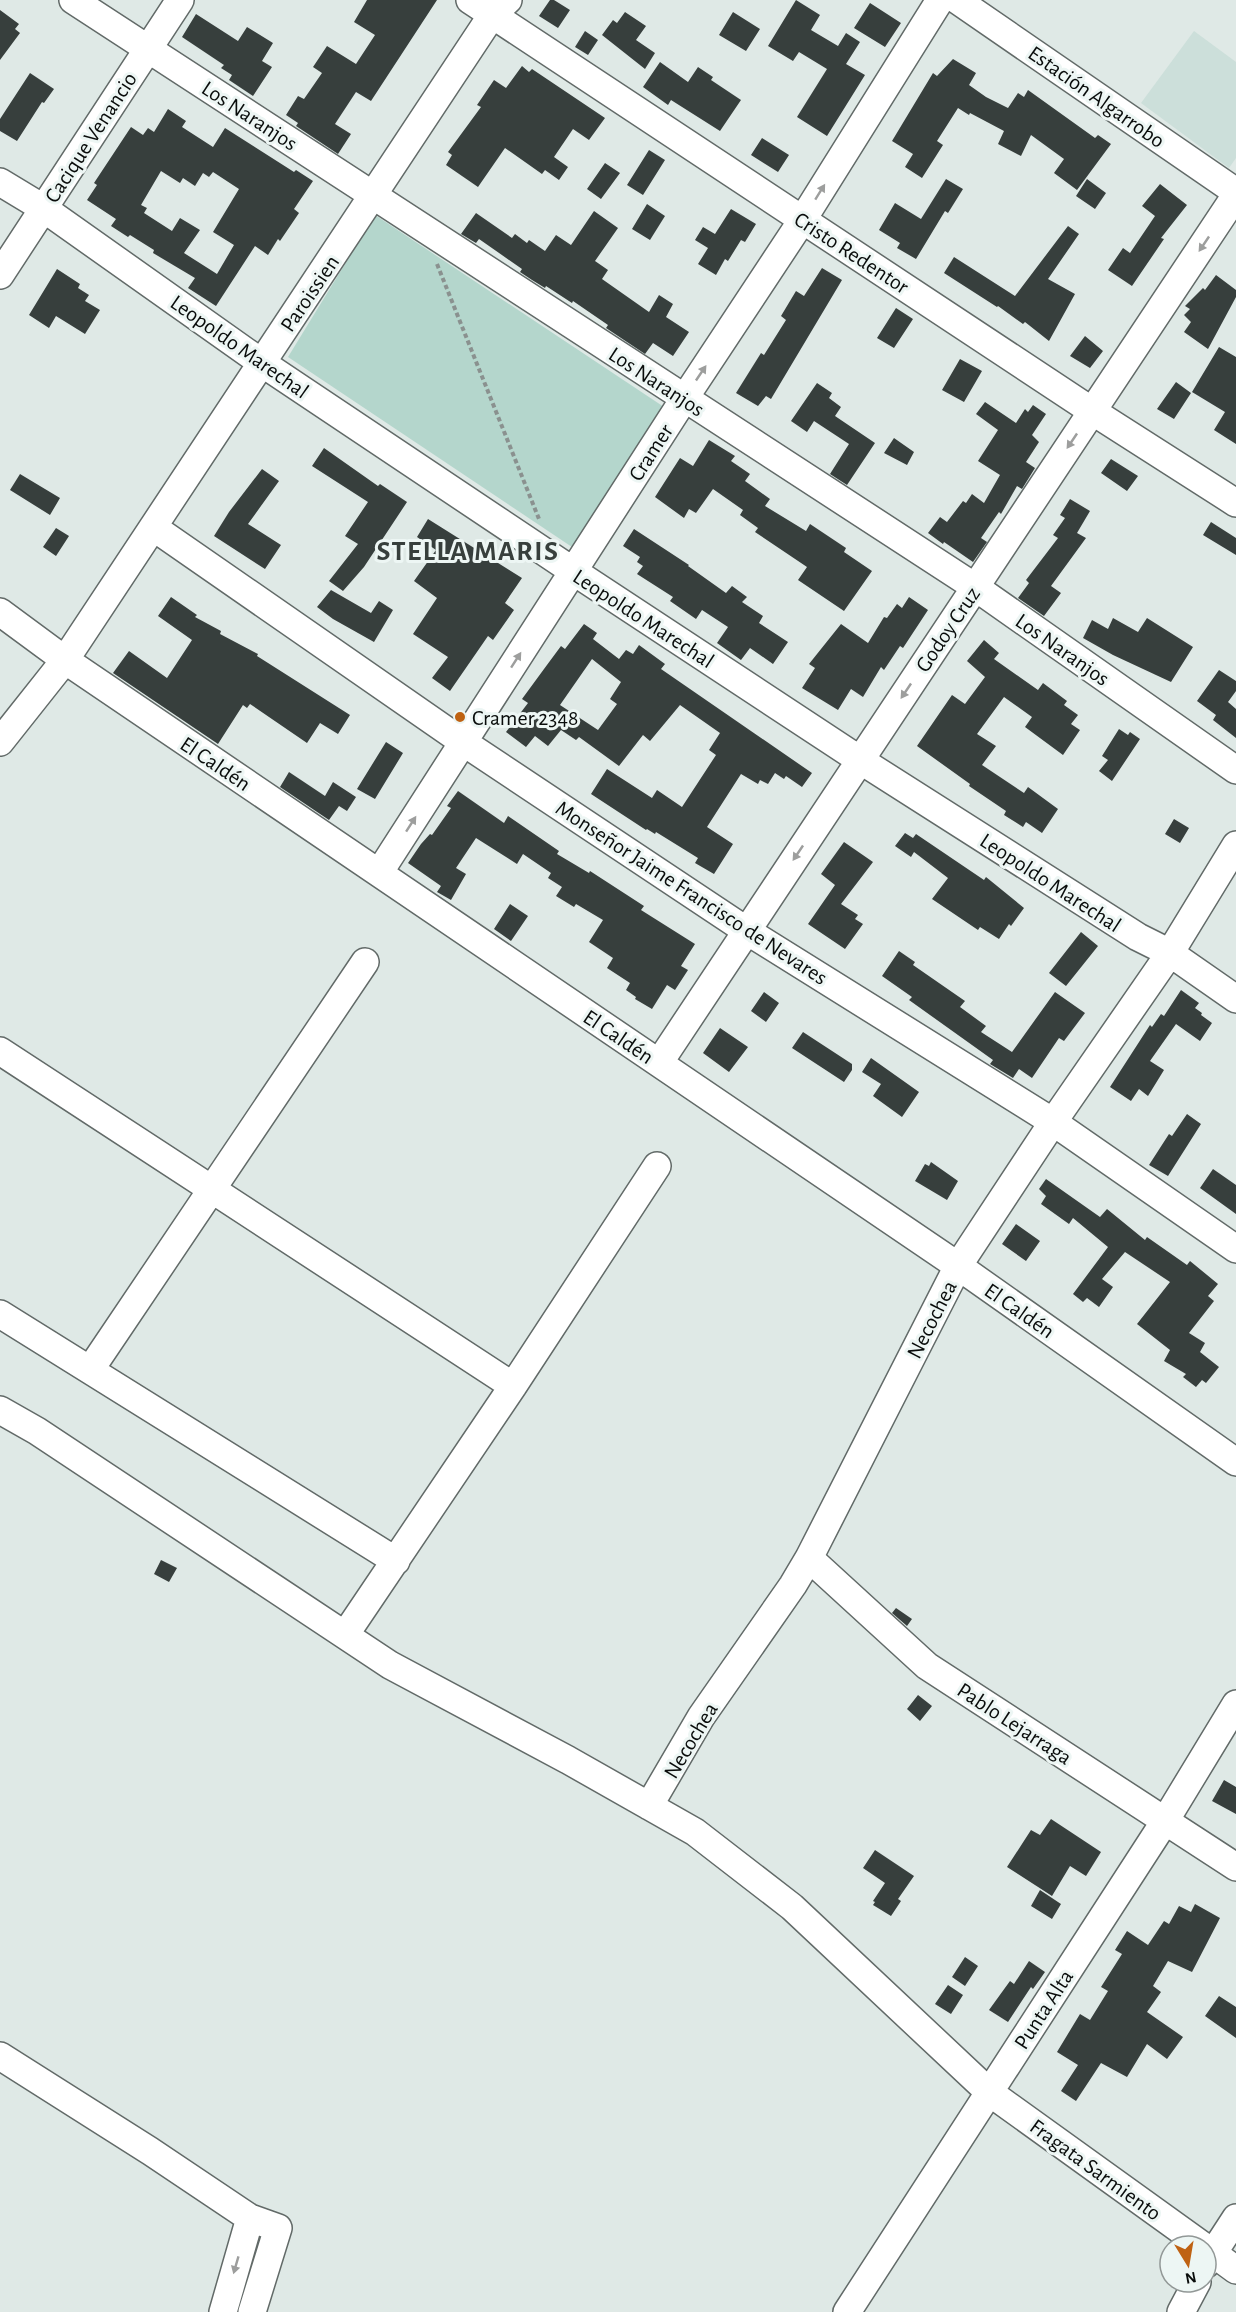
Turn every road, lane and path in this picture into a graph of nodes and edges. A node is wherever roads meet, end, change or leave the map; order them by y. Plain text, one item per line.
1 (73, 0) edge
2 (180, 0) edge
3 (470, 0) edge
4 (940, 0) edge
5 (957, 0) edge
6 (499, 5) edge
7 (148, 49) junction
8 (0, 182) edge
9 (1236, 194) edge
10 (374, 195) junction
11 (43, 208) junction
12 (803, 219) junction
13 (432, 253) dead end
14 (0, 275) edge
15 (262, 363) junction
16 (684, 399) junction
17 (1092, 411) junction
18 (1236, 503) edge
19 (153, 527) junction
20 (543, 528) dead end
21 (573, 572) junction
22 (975, 587) junction
23 (0, 612) edge
24 (64, 660) junction
25 (0, 742) edge
26 (463, 742) junction
27 (860, 760) junction
28 (1236, 770) edge
29 (1236, 845) edge
30 (379, 873) junction
31 (747, 930) junction
32 (1170, 953) junction
33 (365, 962) dead end
34 (1236, 999) edge
35 (0, 1051) edge
36 (659, 1063) junction
37 (1053, 1122) junction
38 (657, 1166) dead end
39 (211, 1189) junction
40 (1236, 1249) edge
41 (958, 1266) junction
42 (0, 1314) edge
43 (90, 1370) junction
44 (513, 1386) junction
45 (0, 1410) edge
46 (1236, 1462) edge
47 (809, 1558) junction
48 (396, 1561) junction
49 (345, 1635) junction
50 (1236, 1704) edge
51 (649, 1806) junction
52 (1165, 1821) junction
53 (1236, 1867) edge
54 (0, 2056) edge
55 (989, 2091) junction
56 (250, 2218) junction
57 (1236, 2218) edge
58 (1181, 2234) edge
59 (1218, 2240) edge
60 (1218, 2259) edge
61 (1236, 2270) edge
62 (1191, 2294) edge
63 (223, 2312) edge
64 (252, 2312) edge
65 (847, 2312) edge
66 (1181, 2312) edge

1 - 7 street, Los Naranjos
2 - 7 street, Cacique Venancio
3 - 6 street, Cristo Redentor
12 -> 4 street, Cramer
5 - 9 street, Estación Algarrobo
6 - 10 street, Paroissien
6 - 12 street, Cristo Redentor
7 - 10 street, Los Naranjos
7 - 11 street, Cacique Venancio
8 - 11 street, Leopoldo Marechal
9 -> 17 street, Godoy Cruz
10 - 15 street, Paroissien
10 - 16 street, Los Naranjos
11 - 14 street, Cacique Venancio
11 - 15 street, Leopoldo Marechal
16 -> 12 street, Cramer
12 - 17 street, Cristo Redentor
13 - 20 path
15 - 19 street, Paroissien
15 - 21 street, Leopoldo Marechal
16 - 21 street, Cramer
16 - 22 street, Los Naranjos
17 - 18 street, Cristo Redentor
17 -> 22 street, Godoy Cruz
19 - 24 street, Paroissien
19 - 26 street, Monseñor Jaime Francisco de Nevares
26 -> 21 street, Cramer
21 - 27 street, Leopoldo Marechal
22 -> 27 street, Godoy Cruz
22 - 28 street, Los Naranjos
23 - 24 street, El Caldén
24 - 25 street, Paroissien
24 - 30 street, El Caldén
30 -> 26 street, Cramer
26 - 31 street, Monseñor Jaime Francisco de Nevares
27 -> 31 street, Godoy Cruz
27 - 32 street, Leopoldo Marechal
29 - 32 street, Necochea
30 - 36 street, El Caldén
31 - 36 street, Godoy Cruz
31 - 37 street, Monseñor Jaime Francisco de Nevares
32 - 34 street, Leopoldo Marechal
32 - 37 street, Necochea
33 - 39 street
35 - 39 street
36 - 41 street, El Caldén
37 - 40 street, Monseñor Jaime Francisco de Nevares
37 - 41 street, Necochea
38 - 44 street
39 - 43 street
39 - 44 street
41 - 46 street, El Caldén
41 - 47 street, Necochea
42 - 43 street
43 - 48 street
44 - 48 street
45 - 49 street, Fragata Sarmiento
47 - 51 street, Necochea
47 - 52 street, Pablo Lejarraga
48 - 49 street
49 - 51 street, Fragata Sarmiento
50 - 52 street, Punta Alta
51 - 55 street, Fragata Sarmiento
52 - 53 street, Pablo Lejarraga
52 - 55 street, Punta Alta
54 - 56 street
55 - 58 street, Fragata Sarmiento
55 - 65 street, Punta Alta
56 -> 63 street
56 - 64 street
57 - 59 street
60 - 61 street, Fragata Sarmiento
62 - 66 street

